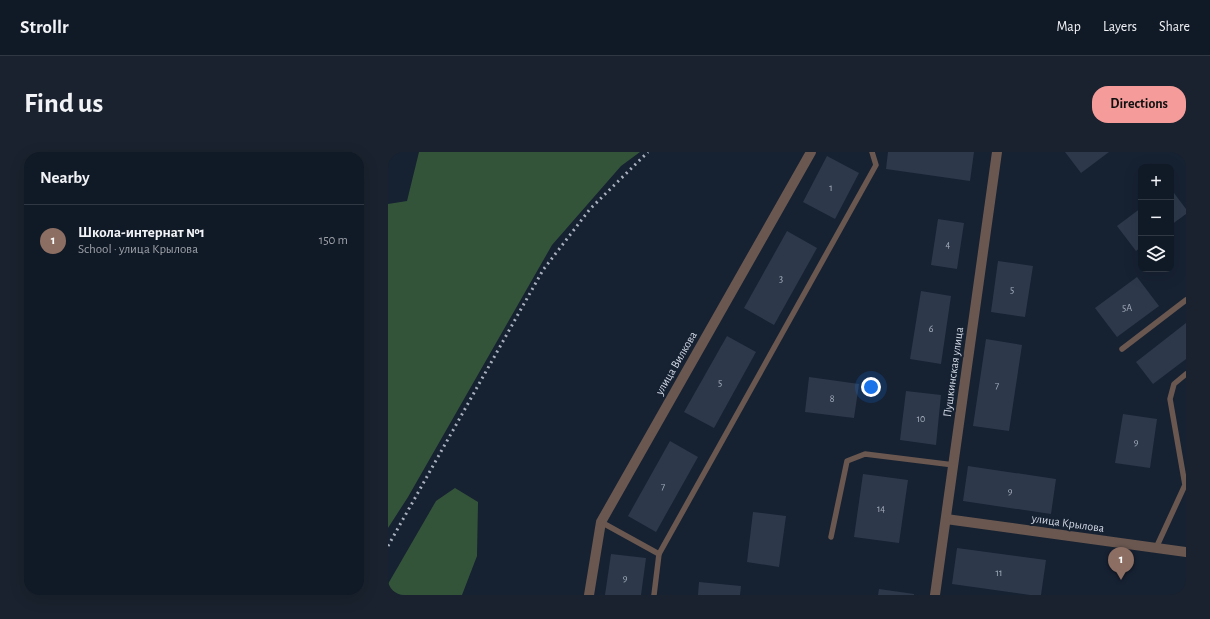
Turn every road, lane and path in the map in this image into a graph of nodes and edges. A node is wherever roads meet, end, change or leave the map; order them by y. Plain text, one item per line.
1 (811, 152) edge
2 (872, 152) edge
3 (997, 152) edge
4 (1186, 300) edge
5 (1122, 350) dead end
6 (1186, 374) edge
7 (954, 465) junction
8 (946, 519) junction
9 (601, 522) junction
10 (831, 537) dead end
11 (1156, 548) junction
12 (1186, 552) edge
13 (659, 554) junction
14 (589, 595) edge
15 (654, 595) edge
16 (936, 595) edge

1 - 9 street, улица Вилкова
2 - 13 lane
3 - 7 street, Пушкинская улица
4 - 5 lane
6 - 11 lane
7 - 8 street, Пушкинская улица
7 - 10 lane
8 - 11 street, улица Крылова
8 - 16 street, Пушкинская улица
9 - 13 lane
9 - 14 street, улица Вилкова
11 - 12 street, улица Крылова
13 - 15 lane

